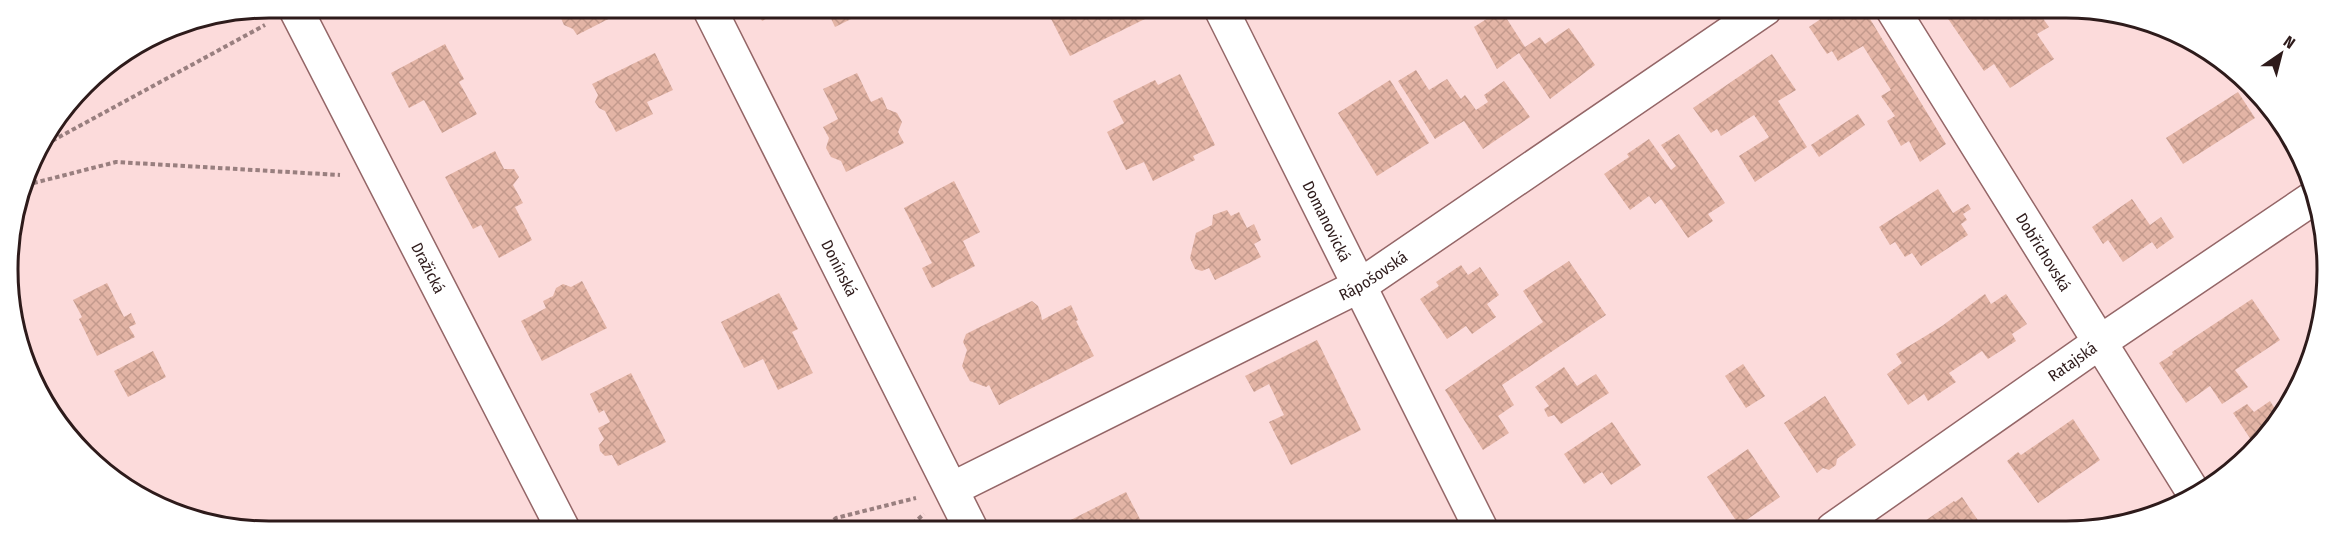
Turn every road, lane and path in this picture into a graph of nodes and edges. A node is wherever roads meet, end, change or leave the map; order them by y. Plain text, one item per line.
1 (277, 18) edge
2 (300, 18) edge
3 (714, 18) edge
4 (1226, 18) edge
5 (1752, 18) edge
6 (1898, 18) edge
7 (55, 139) edge
8 (382, 178) junction
9 (33, 183) edge
10 (2307, 202) edge
11 (1360, 285) junction
12 (2100, 342) junction
13 (2190, 488) edge
14 (952, 489) junction
15 (559, 521) edge
16 (832, 521) edge
17 (967, 521) edge
18 (1476, 521) edge
19 (1844, 521) edge

1 - 7 path
2 - 8 street, Dražická
3 - 14 street, Donínská
4 - 11 street, Domanovická
5 - 11 street, Rápošovská
6 - 12 street, Dobřichovská
8 - 9 path
8 - 15 street, Dražická
10 - 12 street, Ratajská
11 - 14 street, Rápošovská
11 - 18 street, Domanovická
12 - 13 street, Dobřichovská
12 - 19 street, Ratajská
14 - 16 path
14 - 17 street, Donínská

